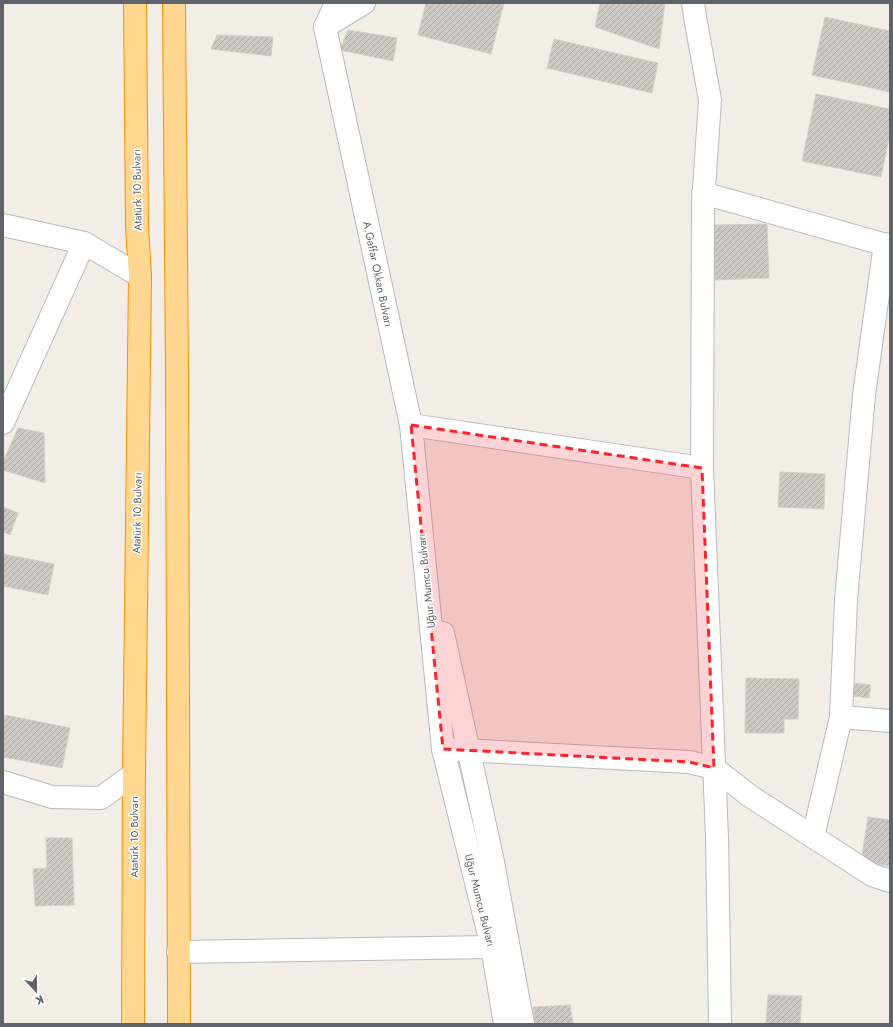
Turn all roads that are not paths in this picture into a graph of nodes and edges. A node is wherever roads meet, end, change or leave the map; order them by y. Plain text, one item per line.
1 (135, 3) edge
2 (174, 3) edge
3 (336, 3) edge
4 (364, 3) edge
5 (693, 3) edge
6 (325, 27) junction
7 (703, 193) junction
8 (3, 225) edge
9 (84, 243) junction
10 (887, 245) edge
11 (140, 276) junction
12 (3, 423) edge
13 (411, 425) junction
14 (702, 468) junction
15 (421, 523) junction
16 (841, 718) junction
17 (890, 721) edge
18 (443, 749) junction
19 (470, 750) junction
20 (714, 768) junction
21 (134, 774) junction
22 (3, 782) edge
23 (813, 837) junction
24 (890, 881) edge
25 (492, 947) junction
26 (178, 952) junction
27 (133, 1024) edge
28 (178, 1024) edge
29 (506, 1024) edge
30 (523, 1024) edge
31 (720, 1024) edge

1 - 11 highway, Atatürk 10 Bulvarı
2 - 26 highway
3 - 6 street
4 - 6 street
5 - 7 street
6 - 13 street, A.Gaffar Okkan Bulvarı
7 - 10 street
7 - 14 street
8 - 9 street
9 - 11 street
9 - 12 street
10 - 16 street
11 - 21 highway, Atatürk 10 Bulvarı
13 - 14 street
13 - 15 street, A.Gaffar Okkan Bulvarı
14 - 20 street
15 - 18 street, Uğur Mumcu Bulvarı
15 - 19 street, Uğur Mumcu Bulvarı
16 - 17 street
16 - 23 street
18 - 19 street
18 - 25 street, Uğur Mumcu Bulvarı
19 - 20 street
19 - 30 street, Uğur Mumcu Bulvarı
20 - 23 street
20 - 31 street
21 - 22 street
21 - 27 highway, Atatürk 10 Bulvarı
23 - 24 street
25 - 26 street
25 - 29 street, Uğur Mumcu Bulvarı
26 - 28 highway

